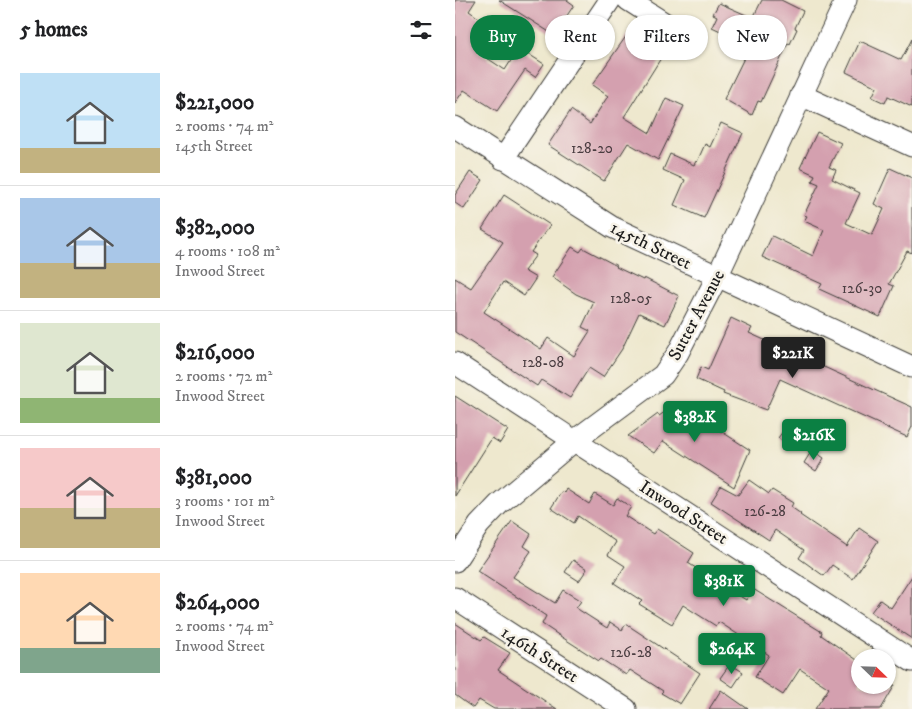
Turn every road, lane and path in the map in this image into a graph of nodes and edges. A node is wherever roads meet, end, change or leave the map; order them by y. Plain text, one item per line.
1 (610, 0) edge
2 (628, 0) edge
3 (846, 0) edge
4 (652, 15) edge
5 (801, 95) junction
6 (455, 126) edge
7 (912, 146) edge
8 (503, 159) junction
9 (717, 277) junction
10 (455, 363) edge
11 (912, 368) edge
12 (574, 441) junction
13 (455, 561) edge
14 (455, 598) edge
15 (912, 661) edge
16 (626, 709) edge

1 - 8 street
2 - 4 street
3 - 5 street, Sutter Avenue
5 - 7 street
5 - 9 street, Sutter Avenue
6 - 8 street, 145th Street
8 - 9 street, 145th Street
9 - 11 street, 145th Street
9 - 12 street, Sutter Avenue
10 - 12 street, Inwood Street
12 - 13 street, Sutter Avenue
12 - 15 street, Inwood Street
14 - 16 street, 146th Street

